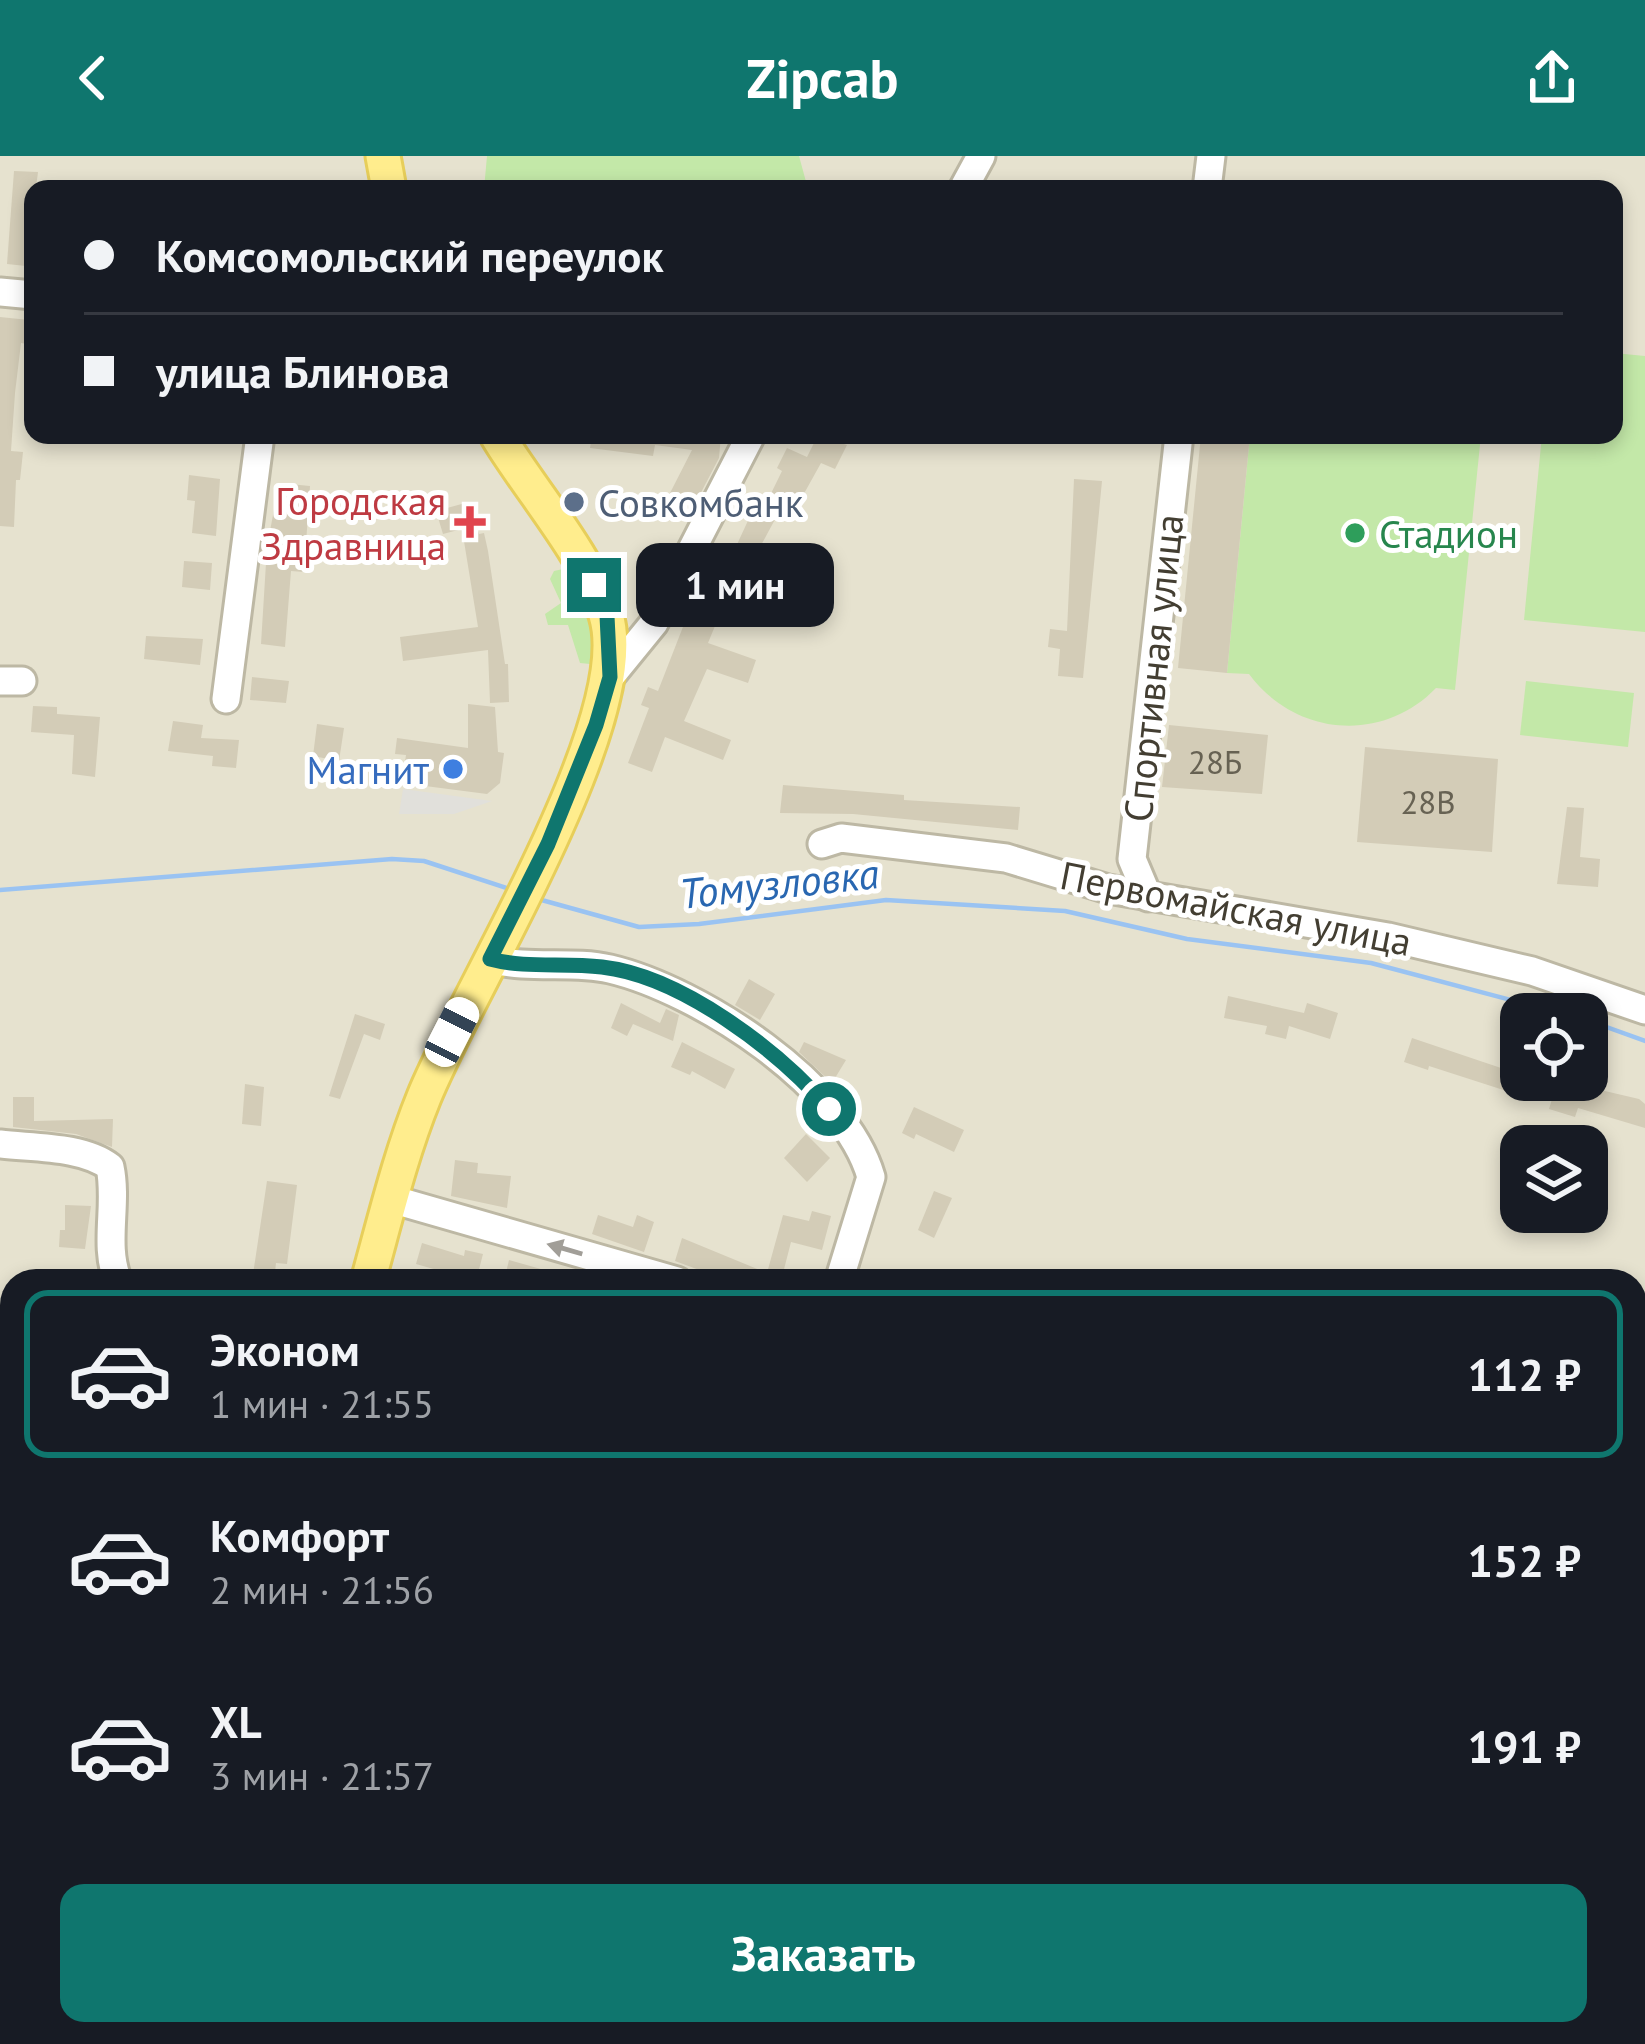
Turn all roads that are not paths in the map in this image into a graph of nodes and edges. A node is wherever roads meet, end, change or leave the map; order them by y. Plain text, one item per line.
1 (259, 444) edge
2 (503, 444) edge
3 (747, 444) edge
4 (1178, 444) edge
5 (610, 677) junction
6 (226, 699) dead end
7 (822, 844) dead end
8 (1148, 897) junction
9 (490, 959) junction
10 (1645, 1010) edge
11 (0, 1144) edge
12 (392, 1199) junction
13 (114, 1269) edge
14 (372, 1269) edge
15 (635, 1269) edge
16 (843, 1269) edge

1 - 6 street
2 - 5 main road
3 - 5 street
4 - 8 street, Спортивная улица
5 - 9 main road
7 - 8 street, Первомайская улица
8 - 10 street, Первомайская улица
9 - 12 main road
9 - 16 street
11 - 13 street
12 - 14 main road
15 -> 12 street

